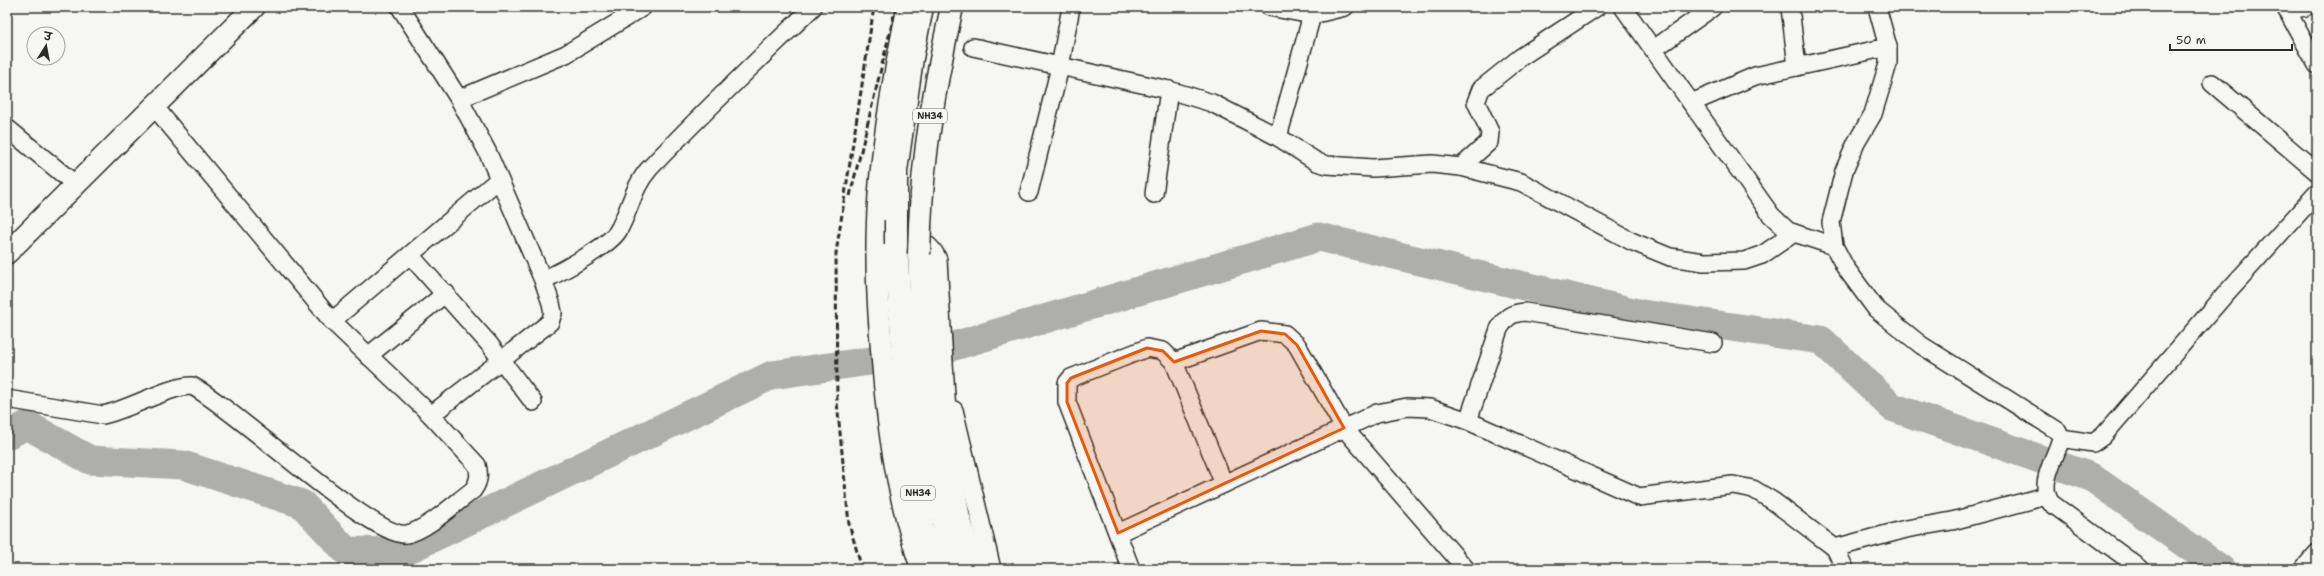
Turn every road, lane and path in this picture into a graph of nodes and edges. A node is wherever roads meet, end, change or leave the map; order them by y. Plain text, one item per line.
1 (254, 7) edge
2 (400, 7) edge
3 (644, 7) edge
4 (814, 7) edge
5 (908, 7) edge
6 (922, 7) edge
7 (952, 7) edge
8 (1070, 7) edge
9 (1269, 7) edge
10 (1345, 7) edge
11 (1598, 7) edge
12 (1623, 7) edge
13 (1713, 7) edge
14 (1790, 7) edge
15 (1877, 7) edge
16 (2306, 7) edge
17 (2287, 9) edge
18 (1312, 15) junction
19 (973, 47) dead end
20 (1888, 47) junction
21 (1654, 49) junction
22 (2317, 65) edge
23 (1060, 67) junction
24 (1797, 67) junction
25 (2212, 82) dead end
26 (1170, 90) junction
27 (459, 99) junction
28 (1691, 103) junction
29 (153, 105) junction
30 (7, 128) edge
31 (1278, 137) junction
32 (1461, 167) junction
33 (2317, 172) edge
34 (498, 180) junction
35 (76, 185) junction
36 (1029, 192) dead end
37 (2317, 193) edge
38 (1154, 194) dead end
39 (878, 231) junction
40 (1794, 234) junction
41 (1834, 246) junction
42 (7, 253) edge
43 (410, 255) junction
44 (543, 280) junction
45 (446, 293) junction
46 (931, 314) junction
47 (332, 321) junction
48 (1713, 343) dead end
49 (368, 356) junction
50 (502, 361) junction
51 (1174, 362) junction
52 (7, 399) edge
53 (533, 402) dead end
54 (933, 413) junction
55 (431, 415) junction
56 (1468, 420) junction
57 (1344, 428) junction
58 (2060, 441) junction
59 (1224, 484) junction
60 (2046, 496) junction
61 (1118, 533) junction
62 (1835, 548) junction
63 (2317, 553) edge
64 (922, 569) edge
65 (936, 569) edge
66 (958, 569) edge
67 (975, 569) edge
68 (992, 569) edge
69 (1131, 569) edge
70 (1466, 569) edge
71 (1845, 569) edge
72 (2141, 569) edge
73 (2302, 569) edge

1 - 29 street
2 - 27 street
3 - 27 street
4 - 44 street
5 - 39 street
6 - 54 highway, NH34, bridge
7 - 46 highway, NH34, bridge
8 - 23 street
9 - 18 street
10 - 18 street
11 - 32 street
12 - 21 street
13 - 21 street
14 - 24 street
15 - 20 street
16 - 17 street
17 - 22 street
18 - 31 street
19 - 23 street
20 - 24 street
20 - 41 street
21 - 28 street
23 - 26 street
23 - 36 street
24 - 28 street
25 - 33 street
26 - 31 street
26 - 38 street
27 - 34 street
28 - 40 street
29 - 35 street
29 - 47 street
30 - 35 street
31 - 32 street
32 - 40 street
34 - 43 street
34 - 44 street
35 - 42 street
37 - 58 street
39 - 46 street
39 - 64 street
40 - 41 street
41 - 58 street
43 - 45 street
43 - 47 street
44 - 50 street
45 - 49 street
45 - 50 street
46 - 54 highway, NH34
47 - 49 street
48 - 56 street
49 - 55 street
50 - 53 street
50 - 55 street
51 - 57 street
51 - 59 street
51 - 61 street
52 - 55 street
54 - 65 highway, NH34
54 - 66 highway, NH34
54 - 67 street
54 - 68 street
56 - 57 street
56 - 62 street
57 - 59 street
57 - 70 street
58 - 60 street
59 - 61 street
60 - 62 street
60 - 72 street
61 - 69 street
62 - 71 street
63 - 73 street

